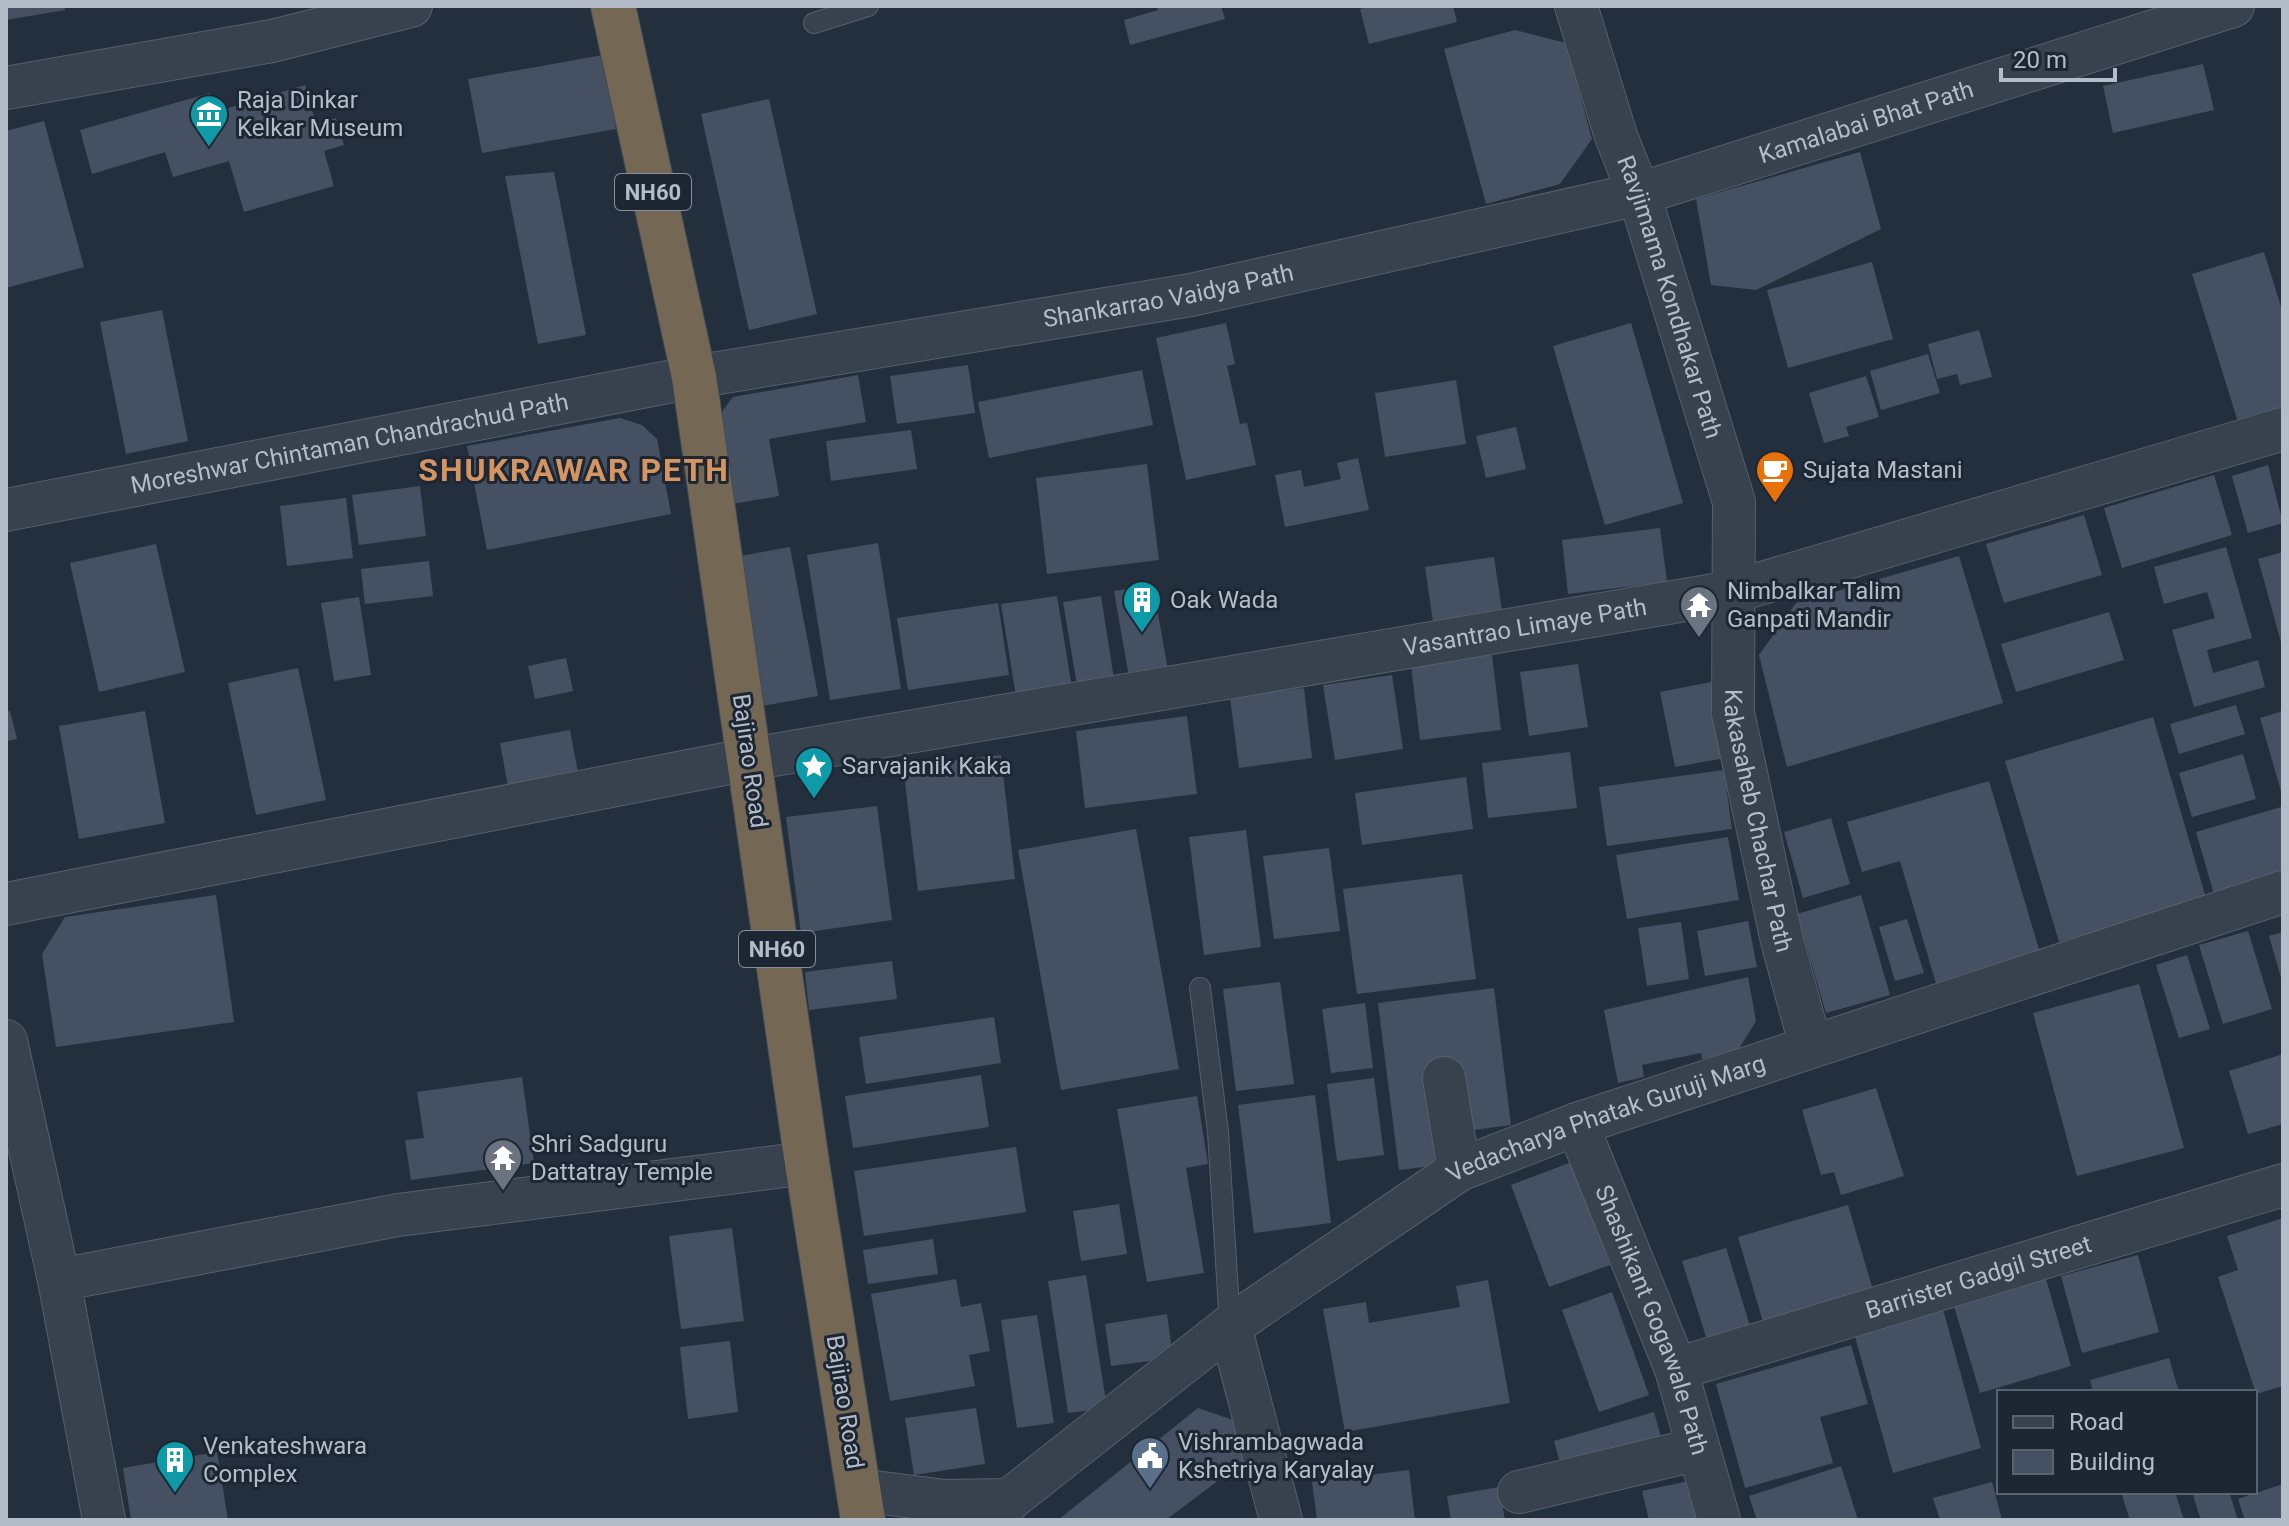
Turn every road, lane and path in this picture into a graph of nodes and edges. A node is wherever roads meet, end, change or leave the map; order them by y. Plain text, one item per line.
1 (411, 6) edge
2 (613, 6) edge
3 (868, 6) edge
4 (1576, 6) edge
5 (2233, 6) edge
6 (814, 23) dead end
7 (6, 88) edge
8 (1639, 194) junction
9 (694, 377) junction
10 (2283, 429) edge
11 (6, 510) edge
12 (1732, 592) junction
13 (750, 759) junction
14 (2283, 892) edge
15 (6, 904) edge
16 (1200, 988) dead end
17 (6, 1041) edge
18 (1811, 1047) junction
19 (1444, 1078) dead end
20 (1577, 1124) junction
21 (807, 1163) junction
22 (1459, 1170) junction
23 (2283, 1185) edge
24 (59, 1280) junction
25 (1230, 1326) junction
26 (1676, 1369) junction
27 (1698, 1449) junction
28 (1519, 1492) dead end
29 (861, 1505) edge
30 (1001, 1510) edge
31 (104, 1520) edge
32 (1281, 1520) edge
33 (1719, 1520) edge

1 - 7 street
2 - 9 highway, Bajirao Road / NH60
3 - 6 lane
4 - 8 street, Ravjimama Kondhakar Path
5 - 8 street, Kamalabai Bhat Path
8 - 9 street, Shankarrao Vaidya Path
8 - 12 street, Ravjimama Kondhakar Path
9 - 11 street, Moreshwar Chintaman Chandrachud Path
9 - 13 highway, Bajirao Road / NH60
10 - 12 street, Vasantrao Limaye Path
12 - 13 street, Vasantrao Limaye Path
12 - 18 street, Kakasaheb Chachar Path
13 - 15 street, Vasantrao Limaye Path
13 - 21 highway, Bajirao Road / NH60
14 - 18 street, Vedacharya Phatak Guruji Marg
16 - 25 lane
17 - 24 street
18 - 20 street, Vedacharya Phatak Guruji Marg
19 - 22 street
20 - 22 street, Vedacharya Phatak Guruji Marg
20 - 26 street, Shashikant Gogawale Path
21 - 24 street
21 - 29 highway, Bajirao Road / NH60
22 - 25 street, Vedacharya Phatak Guruji Marg
23 - 26 street, Barrister Gadgil Street
24 - 31 street
25 - 30 street, Vedacharya Phatak Guruji Marg
25 - 32 street
26 - 27 street, Shashikant Gogawale Path
27 - 28 street
27 - 33 street, Shashikant Gogawale Path
29 - 30 street, Vedacharya Phatak Guruji Marg

